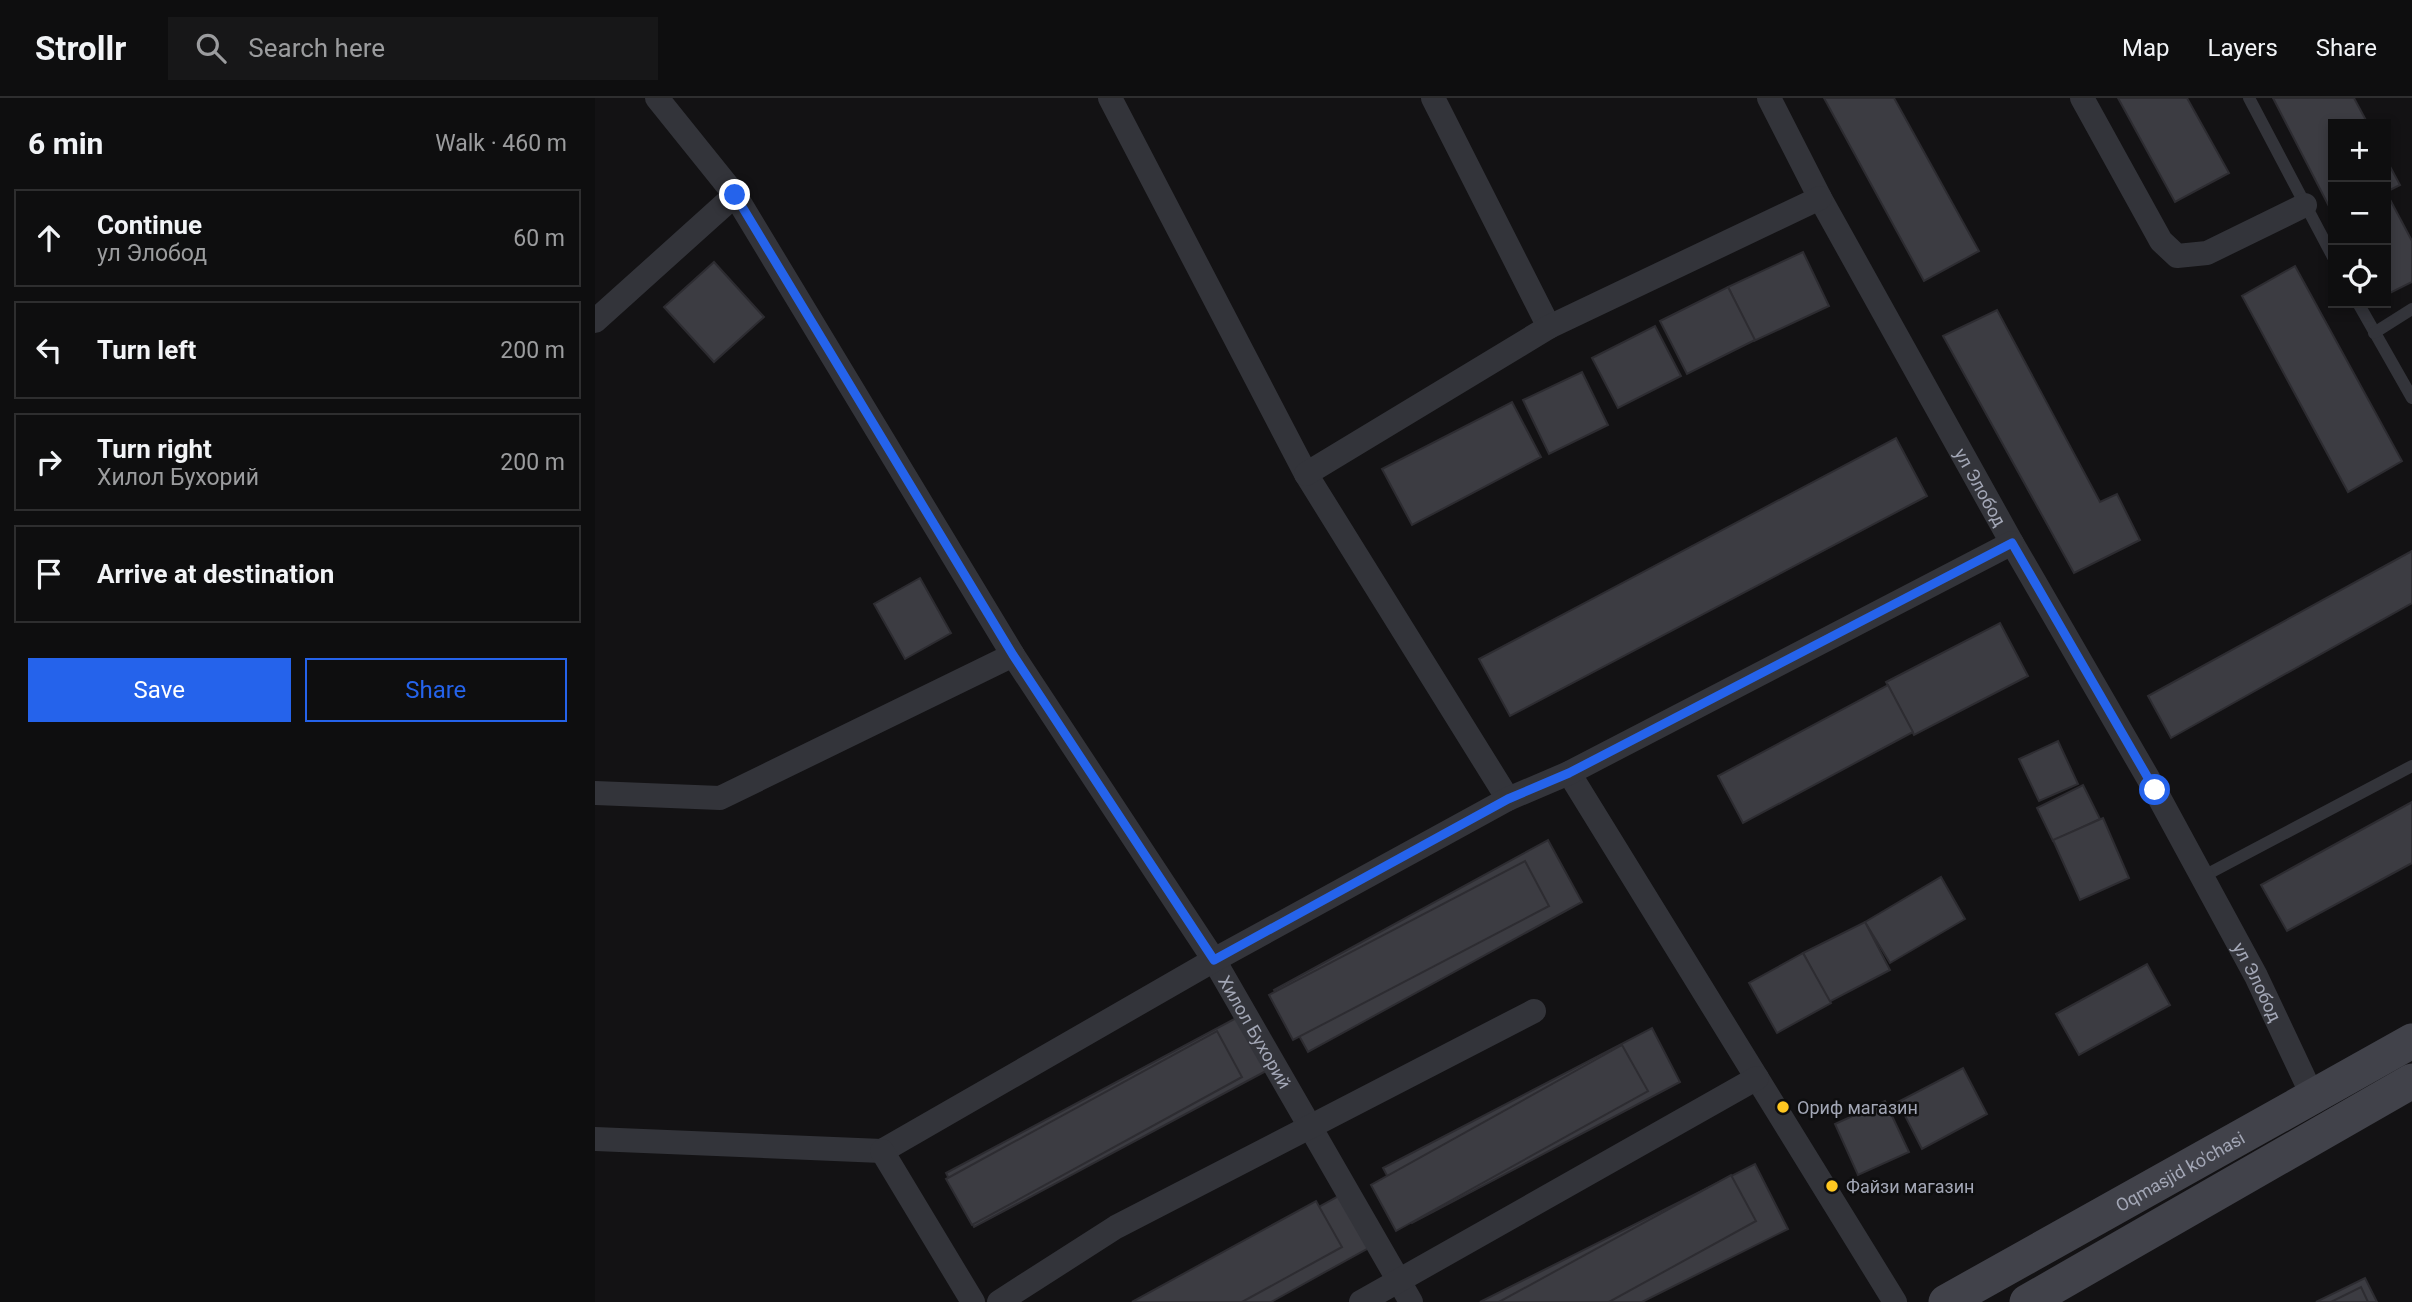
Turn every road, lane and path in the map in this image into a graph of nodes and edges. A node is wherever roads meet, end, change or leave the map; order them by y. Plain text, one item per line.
1 (657, 98) edge
2 (1110, 98) edge
3 (1433, 98) edge
4 (1769, 98) edge
5 (2082, 98) edge
6 (2249, 98) edge
7 (735, 195) junction
8 (1820, 198) junction
9 (2305, 205) junction
10 (2328, 248) edge
11 (2361, 308) edge
12 (2412, 309) edge
13 (595, 321) edge
14 (1549, 327) junction
15 (2374, 333) junction
16 (2412, 398) edge
17 (1306, 474) junction
18 (2012, 543) junction
19 (1013, 655) junction
20 (2412, 766) edge
21 (1569, 773) junction
22 (595, 793) edge
23 (1508, 799) junction
24 (2202, 877) junction
25 (1214, 960) junction
26 (1534, 1011) dead end
27 (2412, 1041) edge
28 (1757, 1078) junction
29 (2412, 1081) edge
30 (2313, 1097) junction
31 (1312, 1127) junction
32 (595, 1139) edge
33 (882, 1151) junction
34 (1398, 1279) junction
35 (973, 1302) edge
36 (999, 1302) edge
37 (1361, 1302) edge
38 (1411, 1302) edge
39 (1895, 1302) edge
40 (1947, 1302) edge
41 (2027, 1302) edge

1 - 7 street, Хилол Бухорий
2 - 17 street
3 - 14 street
4 - 8 street, ул Элобод
5 - 9 street
6 - 9 lane
7 - 13 street
7 - 19 street, Хилол Бухорий
8 - 14 street
8 - 18 street, ул Элобод
9 - 10 lane
11 - 15 lane
12 - 15 lane
14 - 17 street
15 - 16 lane
17 - 23 street
18 - 21 street
18 - 24 street, ул Элобод
19 - 22 street
19 - 25 street, Хилол Бухорий
20 - 24 lane
21 - 23 street
21 - 28 street
23 - 25 street
24 - 30 street, ул Элобод
25 - 31 street, Хилол Бухорий
25 - 33 street
26 - 31 street
27 - 30 main road, Oqmasjid ko'chasi
28 - 34 street
28 - 39 street
29 - 41 main road, Oqmasjid ko'chasi
30 - 40 main road, Oqmasjid ko'chasi
31 - 34 street, Хилол Бухорий
31 - 36 street
32 - 33 street
33 - 35 street
34 - 37 street
34 - 38 street, Хилол Бухорий

